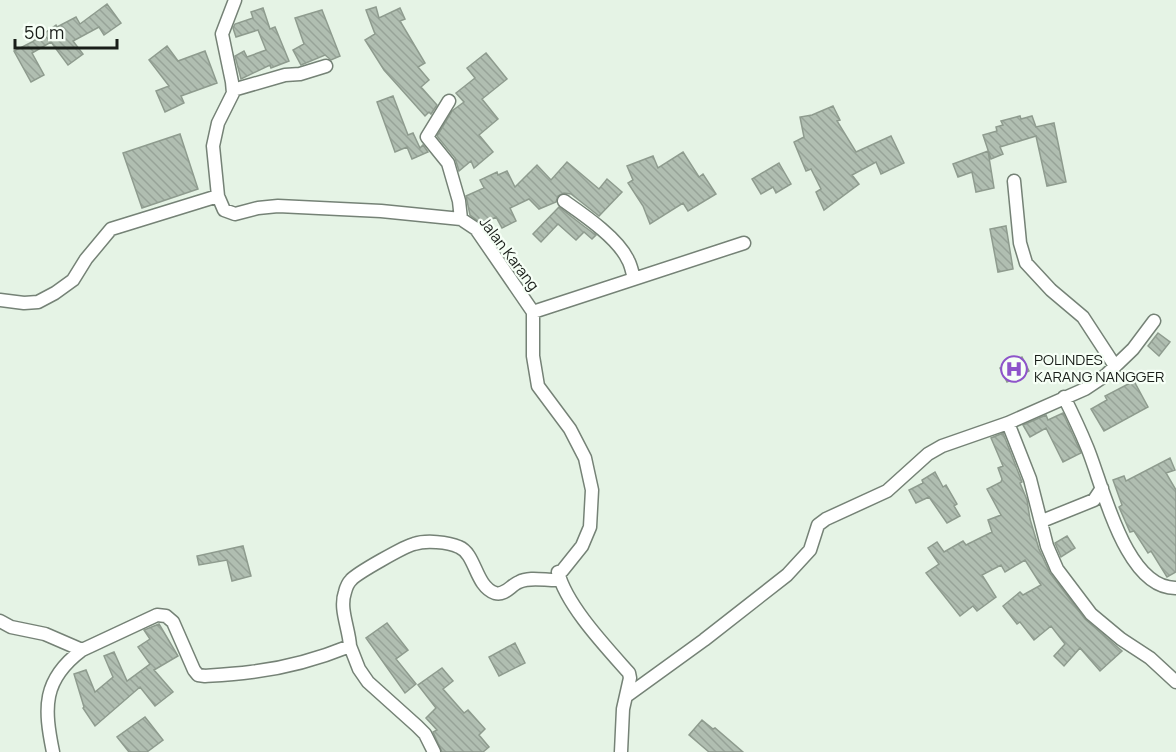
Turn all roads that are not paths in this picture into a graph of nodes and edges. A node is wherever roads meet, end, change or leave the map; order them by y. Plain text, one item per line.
1 (235, 0) edge
2 (326, 66) dead end
3 (233, 90) junction
4 (449, 101) dead end
5 (1014, 181) dead end
6 (218, 196) junction
7 (564, 201) dead end
8 (461, 219) junction
9 (744, 243) dead end
10 (634, 278) junction
11 (0, 300) edge
12 (533, 312) junction
13 (1154, 321) dead end
14 (1115, 366) junction
15 (1064, 397) junction
16 (1008, 423) junction
17 (1102, 488) junction
18 (1042, 521) junction
19 (560, 580) junction
20 (1176, 588) edge
21 (0, 621) edge
22 (350, 646) junction
23 (82, 650) junction
24 (1176, 682) edge
25 (627, 695) junction
26 (53, 752) edge
27 (434, 752) edge
28 (621, 752) edge

1 - 3 street
2 - 3 street
3 - 6 street
4 - 8 street
5 - 14 street
6 - 8 street, Jalan Karang
6 - 11 street
7 - 10 street
8 - 12 street, Jalan Karang
9 - 10 street
10 - 12 street
12 - 19 street, Jalan Karang
13 - 14 street
14 - 15 street
15 - 16 street
15 - 17 street
16 - 18 street
16 - 25 street
17 - 18 street
17 - 20 street
18 - 24 street
19 - 22 street
19 - 25 street
21 - 23 street
22 - 23 street
22 - 27 street
23 - 26 street
25 - 28 street

